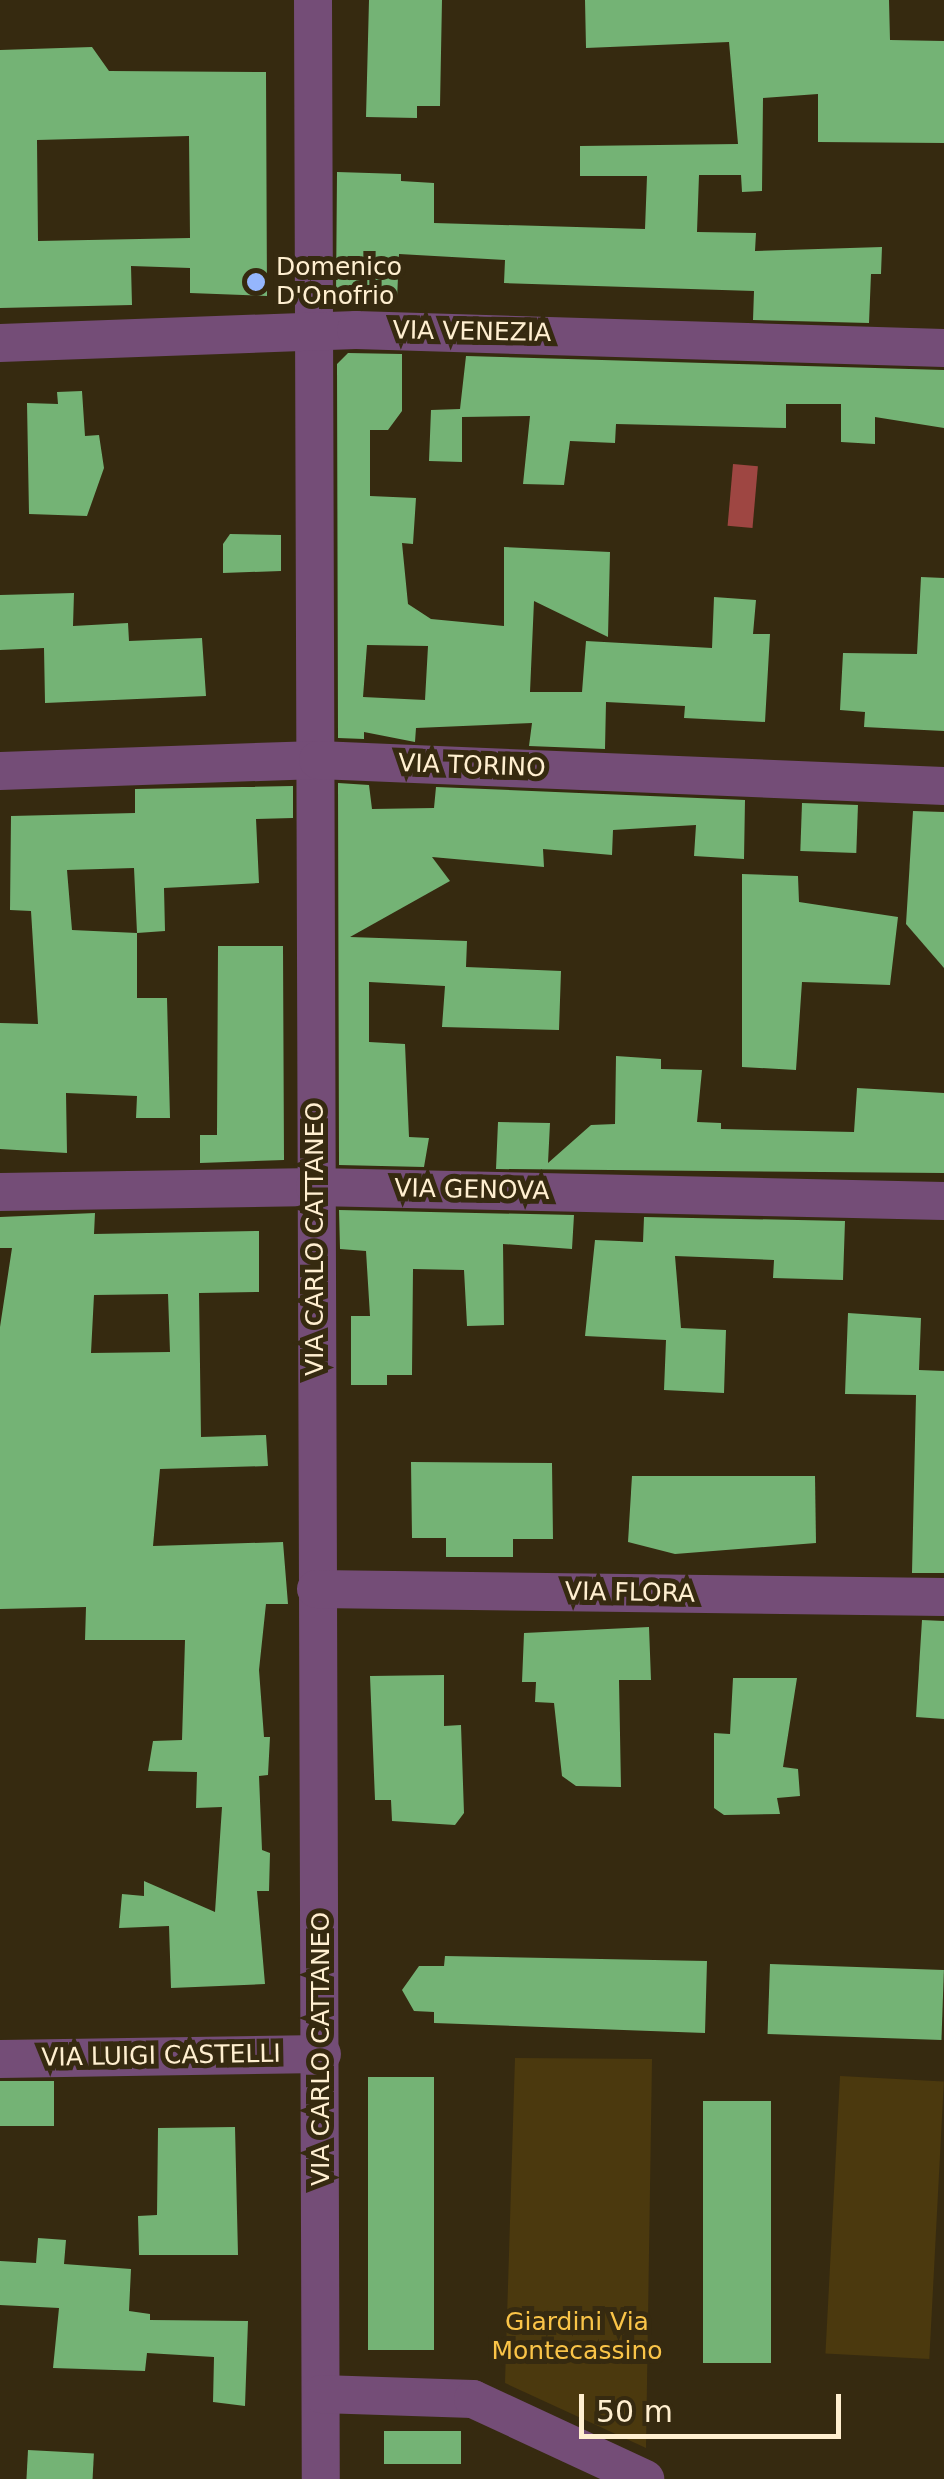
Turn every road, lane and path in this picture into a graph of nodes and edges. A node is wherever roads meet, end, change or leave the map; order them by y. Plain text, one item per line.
1 (313, 0) edge
2 (315, 331) junction
3 (0, 342) edge
4 (944, 348) edge
5 (318, 760) junction
6 (0, 770) edge
7 (944, 786) edge
8 (315, 1187) junction
9 (0, 1192) edge
10 (944, 1200) edge
11 (316, 1589) junction
12 (944, 1597) edge
13 (322, 2054) junction
14 (0, 2059) edge
15 (321, 2394) junction
16 (320, 2479) edge
17 (644, 2479) edge

1 - 2 street, VIA CARLO CATTANEO
2 - 3 street, VIA VENEZIA
2 - 4 street, VIA VENEZIA
2 - 5 street, VIA CARLO CATTANEO
5 - 6 street, VIA TORINO
5 - 7 street, VIA TORINO
5 - 8 street, VIA CARLO CATTANEO
8 - 9 street, VIA GENOVA
8 - 10 street, VIA GENOVA
8 - 11 street, VIA CARLO CATTANEO
11 - 12 street, VIA FLORA
11 - 13 street, VIA CARLO CATTANEO
13 - 14 street, VIA LUIGI CASTELLI
13 - 15 street, VIA CARLO CATTANEO
15 - 16 street, VIA CARLO CATTANEO
15 - 17 street

